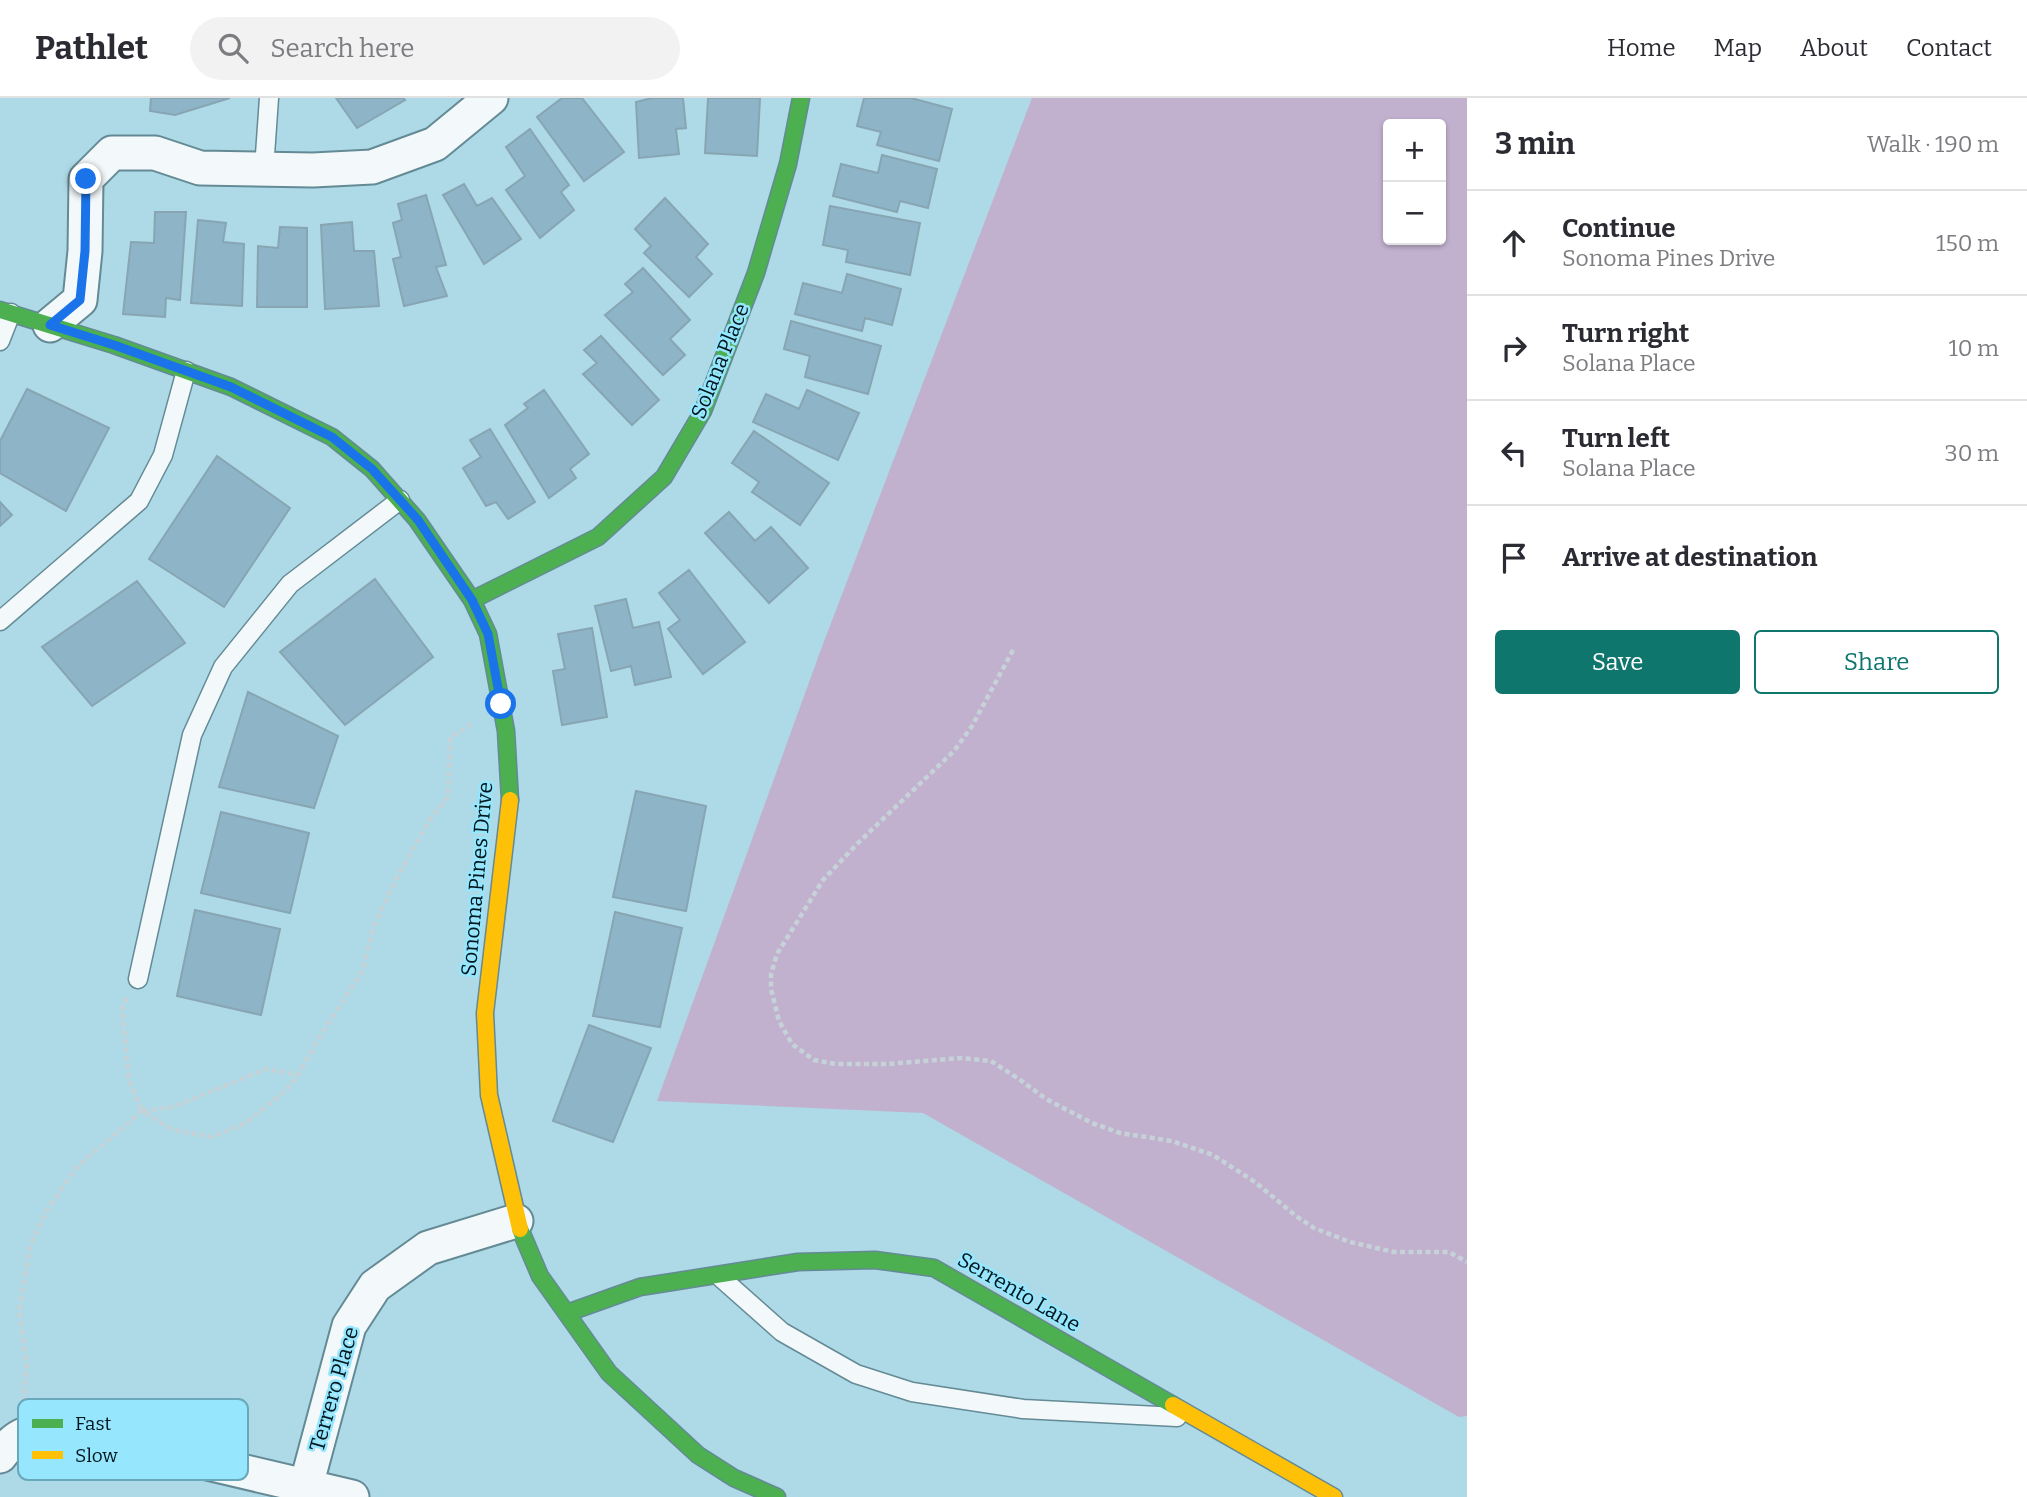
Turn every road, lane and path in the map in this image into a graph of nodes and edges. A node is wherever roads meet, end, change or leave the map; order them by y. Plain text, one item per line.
1 (269, 98) edge
2 (491, 98) edge
3 (801, 98) edge
4 (264, 169) junction
5 (6, 311) edge
6 (50, 325) junction
7 (0, 341) edge
8 (186, 371) junction
9 (400, 500) junction
10 (472, 600) junction
11 (0, 621) edge
12 (1013, 650) dead end
13 (501, 704) junction
14 (138, 979) joint
15 (298, 1075) junction
16 (142, 1111) junction
17 (516, 1221) junction
18 (1467, 1262) edge
19 (718, 1275) junction
20 (567, 1314) junction
21 (20, 1399) edge
22 (18, 1406) edge
23 (1196, 1418) junction
24 (9, 1446) edge
25 (248, 1472) edge
26 (306, 1486) junction
27 (352, 1497) edge
28 (777, 1497) edge
29 (1334, 1497) edge

1 - 4 lane
2 - 4 street
3 - 10 street, Solana Place
4 - 6 street
5 - 6 street, Sonoma Pines Drive
5 - 7 lane
6 - 8 street, Sonoma Pines Drive
8 - 9 street, Sonoma Pines Drive
8 - 11 lane
9 - 10 street, Sonoma Pines Drive
9 - 14 lane
10 - 13 street, Sonoma Pines Drive
12 - 18 path
13 - 15 path
13 - 17 street, Sonoma Pines Drive
14 - 16 path
15 - 16 path
15 - 16 path
16 - 21 path
17 - 20 street, Sonoma Pines Drive
17 - 26 street, Terrero Place
19 - 20 street, Serrento Lane
19 - 23 lane
19 - 23 street, Serrento Lane
20 - 28 street, Sonoma Pines Drive
22 - 24 path
23 - 29 street, Serrento Lane
25 - 26 street
26 - 27 street

